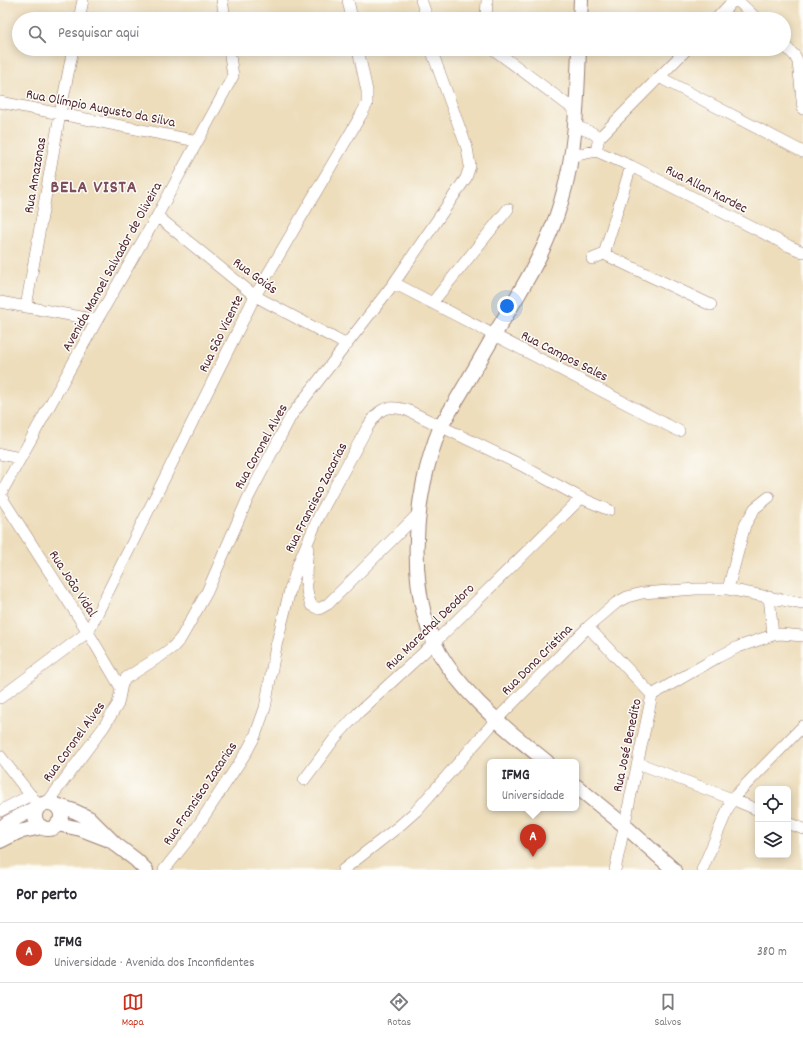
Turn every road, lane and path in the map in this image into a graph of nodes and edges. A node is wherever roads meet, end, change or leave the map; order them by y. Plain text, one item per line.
1 (83, 0) edge
2 (222, 0) edge
3 (348, 0) edge
4 (422, 0) edge
5 (487, 0) edge
6 (581, 0) edge
7 (735, 0) edge
8 (80, 12) edge
9 (224, 12) edge
10 (351, 12) edge
11 (426, 12) edge
12 (486, 12) edge
13 (580, 12) edge
14 (723, 12) edge
15 (749, 12) edge
16 (791, 52) edge
17 (72, 56) edge
18 (230, 56) edge
19 (360, 56) edge
20 (434, 56) edge
21 (502, 56) edge
22 (579, 56) edge
23 (679, 56) edge
24 (659, 77) junction
25 (0, 102) edge
26 (803, 109) edge
27 (576, 112) junction
28 (60, 114) junction
29 (575, 126) junction
30 (599, 138) junction
31 (197, 141) junction
32 (596, 151) junction
33 (803, 152) edge
34 (571, 156) junction
35 (631, 166) junction
36 (508, 209) dead end
37 (157, 216) junction
38 (803, 252) edge
39 (604, 254) junction
40 (592, 259) dead end
41 (394, 283) junction
42 (255, 296) junction
43 (0, 302) edge
44 (432, 303) junction
45 (711, 305) dead end
46 (26, 306) junction
47 (97, 320) junction
48 (494, 336) junction
49 (347, 345) junction
50 (441, 426) junction
51 (679, 431) dead end
52 (0, 454) edge
53 (20, 458) junction
54 (0, 495) edge
55 (769, 497) dead end
56 (581, 498) junction
57 (609, 510) dead end
58 (420, 512) junction
59 (309, 537) junction
60 (728, 589) junction
61 (769, 596) junction
62 (803, 604) edge
63 (588, 627) junction
64 (88, 632) junction
65 (773, 635) junction
66 (800, 635) edge
67 (434, 643) junction
68 (803, 646) edge
69 (121, 688) junction
70 (652, 695) junction
71 (0, 698) edge
72 (496, 720) junction
73 (803, 726) edge
74 (0, 756) edge
75 (543, 759) edge
76 (638, 763) junction
77 (304, 780) dead end
78 (579, 788) edge
79 (31, 795) junction
80 (732, 799) junction
81 (46, 804) junction
82 (755, 809) edge
83 (0, 811) edge
84 (57, 824) junction
85 (791, 824) edge
86 (625, 826) junction
87 (42, 827) junction
88 (0, 829) edge
89 (803, 829) edge
90 (0, 841) edge
91 (114, 843) junction
92 (146, 870) edge
93 (164, 870) edge
94 (343, 870) edge
95 (615, 870) edge
96 (674, 870) edge
97 (702, 870) edge

1 - 8 street
2 - 9 street
3 - 10 street
4 - 11 street
5 - 12 street
6 - 13 main road
7 - 14 street
7 - 15 street
16 - 26 street
17 - 28 street, Rua Amazonas
18 - 31 street, Avenida Manoel Salvador de Oliveira
19 - 42 street, Rua São Vicente
20 - 41 street, Rua Coronel Alves
21 - 27 street
22 - 27 main road
23 - 24 street
24 - 30 street
24 - 33 street
25 - 28 street, Rua Olímpio Augusto da Silva
27 - 29 main road
28 - 31 street, Rua Olímpio Augusto da Silva
28 - 46 street, Rua Amazonas
29 - 30 street
29 - 34 main road
30 - 32 street
31 - 37 street, Avenida Manoel Salvador de Oliveira
32 - 34 street
32 - 35 street, Rua Allan Kardec
34 - 48 main road
35 - 38 street, Rua Allan Kardec
35 - 39 street
36 - 44 street
37 - 42 street, Rua Goiás
37 - 47 street, Avenida Manoel Salvador de Oliveira
39 - 40 street
39 - 45 street
41 - 44 street, Rua Campos Sales
41 - 49 street, Rua Coronel Alves
42 - 49 street, Rua Goiás
42 - 64 street, Rua São Vicente
43 - 46 street
44 - 48 street, Rua Campos Sales
46 - 47 street
47 - 53 street, Avenida Manoel Salvador de Oliveira
48 - 50 main road
48 - 51 street, Rua Campos Sales
49 - 69 street, Rua Coronel Alves
50 - 56 street, Rua Francisco Zacarias
50 - 58 main road
50 - 59 street, Rua Francisco Zacarias
52 - 53 street
53 - 54 street, Avenida Manoel Salvador de Oliveira
54 - 64 street, Rua João Vidal
55 - 60 street
56 - 57 street, Rua Francisco Zacarias
56 - 67 street, Rua Marechal Deodoro
58 - 59 street
58 - 67 main road
59 - 93 street, Rua Francisco Zacarias
60 - 61 street, Rua Dona Cristina
60 - 63 street, Rua Dona Cristina
61 - 62 street, Rua Dona Cristina
61 - 65 street
63 - 70 street
63 - 72 street, Rua Dona Cristina
64 - 69 street, Rua João Vidal
64 - 71 street
65 - 66 street, Rua José Benedito
65 - 70 street, Rua José Benedito
66 - 68 street
67 - 72 main road
67 - 77 street, Rua Marechal Deodoro
69 - 81 street, Rua Coronel Alves
70 - 76 street, Rua José Benedito
72 - 75 main road
72 - 94 street, Rua Dona Cristina
73 - 80 street
74 - 79 street
76 - 80 street
76 - 86 street, Rua José Benedito
78 - 86 main road
79 - 81 street
79 - 83 street
80 - 82 street
80 - 97 street
81 - 84 main road
81 - 87 main road
81 - 88 main road
81 - 91 main road
84 - 87 main road
84 - 91 main road
85 - 89 street
86 - 95 street, Rua José Benedito
86 - 96 main road
87 - 90 main road
91 - 92 main road

